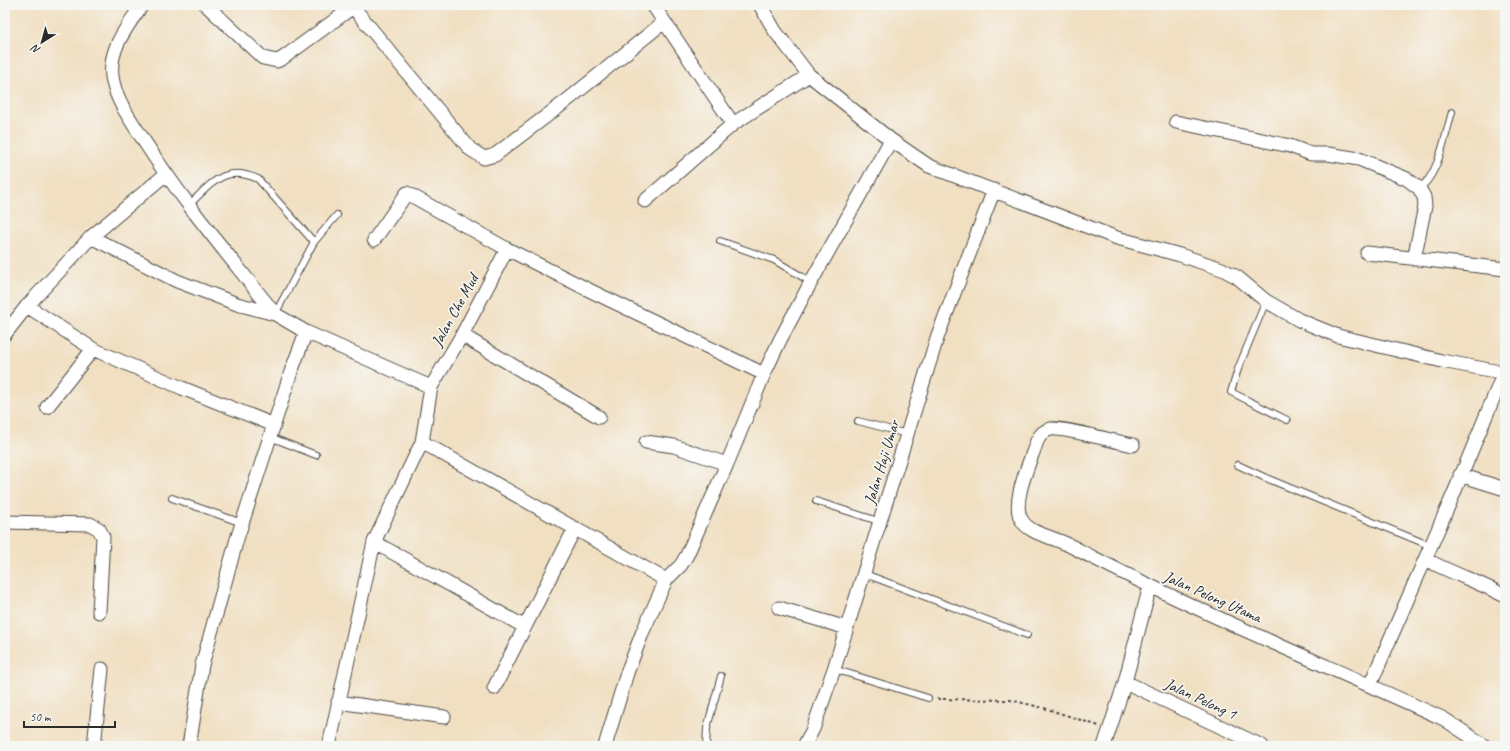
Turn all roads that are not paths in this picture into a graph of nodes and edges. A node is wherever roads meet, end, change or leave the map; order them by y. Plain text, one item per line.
1 (142, 5) edge
2 (206, 5) edge
3 (653, 5) edge
4 (760, 5) edge
5 (342, 9) edge
6 (664, 22) junction
7 (809, 75) junction
8 (1452, 112) dead end
9 (1176, 122) dead end
10 (732, 124) junction
11 (891, 140) junction
12 (166, 174) junction
13 (1419, 188) junction
14 (994, 190) junction
15 (645, 201) dead end
16 (189, 205) junction
17 (337, 215) dead end
18 (91, 237) junction
19 (374, 240) dead end
20 (720, 241) dead end
21 (314, 242) junction
22 (507, 249) junction
23 (1367, 253) dead end
24 (1414, 259) junction
25 (1505, 269) edge
26 (811, 282) junction
27 (1266, 301) junction
28 (27, 306) junction
29 (275, 314) junction
30 (306, 332) junction
31 (5, 334) edge
32 (462, 335) junction
33 (93, 349) junction
34 (1505, 372) edge
35 (764, 374) junction
36 (430, 387) junction
37 (48, 407) dead end
38 (599, 417) dead end
39 (1287, 420) dead end
40 (858, 421) dead end
41 (272, 431) junction
42 (907, 434) junction
43 (422, 442) junction
44 (646, 442) dead end
45 (1133, 445) dead end
46 (316, 455) dead end
47 (728, 464) junction
48 (1238, 465) dead end
49 (1460, 475) junction
50 (1505, 490) edge
51 (172, 498) dead end
52 (816, 501) dead end
53 (5, 522) edge
54 (881, 522) junction
55 (242, 523) junction
56 (575, 528) junction
57 (374, 542) junction
58 (1431, 546) junction
59 (1425, 559) junction
60 (865, 574) junction
61 (666, 580) junction
62 (1150, 586) junction
63 (1505, 596) edge
64 (779, 608) dead end
65 (98, 612) dead end
66 (525, 627) junction
67 (847, 628) junction
68 (1027, 635) dead end
69 (102, 669) dead end
70 (834, 669) junction
71 (721, 676) dead end
72 (1124, 682) junction
73 (1370, 685) junction
74 (494, 688) dead end
75 (928, 698) road end
76 (338, 702) junction
77 (444, 717) dead end
78 (94, 746) edge
79 (189, 746) edge
80 (329, 746) edge
81 (605, 746) edge
82 (706, 746) edge
83 (804, 746) edge
84 (1104, 746) edge
85 (1262, 746) edge
86 (1485, 746) edge

1 - 12 street
2 - 5 street
3 - 6 street
4 - 7 street
5 - 6 street
6 - 10 street
7 - 10 street
7 - 11 street
8 - 13 lane
9 - 13 street
10 - 15 street
11 - 14 street
11 - 26 street
12 - 16 street
12 - 18 street
13 - 24 street
14 - 27 street
14 - 42 street, Jalan Haji Umar
16 - 21 lane
16 - 29 street
17 - 21 lane
18 - 28 street
18 - 29 street
19 - 22 street
20 - 26 lane
21 - 29 lane
22 - 32 street, Jalan Che Mud
22 - 35 street
23 - 24 street
24 - 25 street
26 - 35 street
27 - 34 street
27 - 39 lane
28 - 31 street
28 - 33 street
29 - 30 street
30 - 36 street
30 - 41 street
32 - 36 street, Jalan Che Mud
32 - 38 street
33 - 37 street
33 - 41 street
34 - 49 street
35 - 47 street
36 - 43 street
40 - 42 lane
41 - 46 lane
41 - 55 street
42 - 54 street, Jalan Haji Umar
43 - 56 street
43 - 57 street
44 - 47 street
45 - 62 street
47 - 61 street
48 - 58 lane
49 - 50 street
49 - 58 street
51 - 55 lane
52 - 54 lane
53 - 65 street
54 - 60 street, Jalan Haji Umar
55 - 79 street
56 - 61 street
56 - 66 street
57 - 66 street
57 - 76 street
58 - 59 street
59 - 63 street
59 - 73 street
60 - 67 street, Jalan Haji Umar
60 - 68 lane
61 - 81 street
62 - 72 street, Jalan Pelong Utama
62 - 73 street, Jalan Pelong Utama
64 - 67 street
66 - 74 street
67 - 70 street, Jalan Haji Umar
69 - 78 street
70 - 75 lane
70 - 83 street, Jalan Haji Umar
71 - 82 lane
72 - 84 street, Jalan Pelong Utama
72 - 85 street, Jalan Pelong 1
73 - 86 street
76 - 77 street
76 - 80 street

